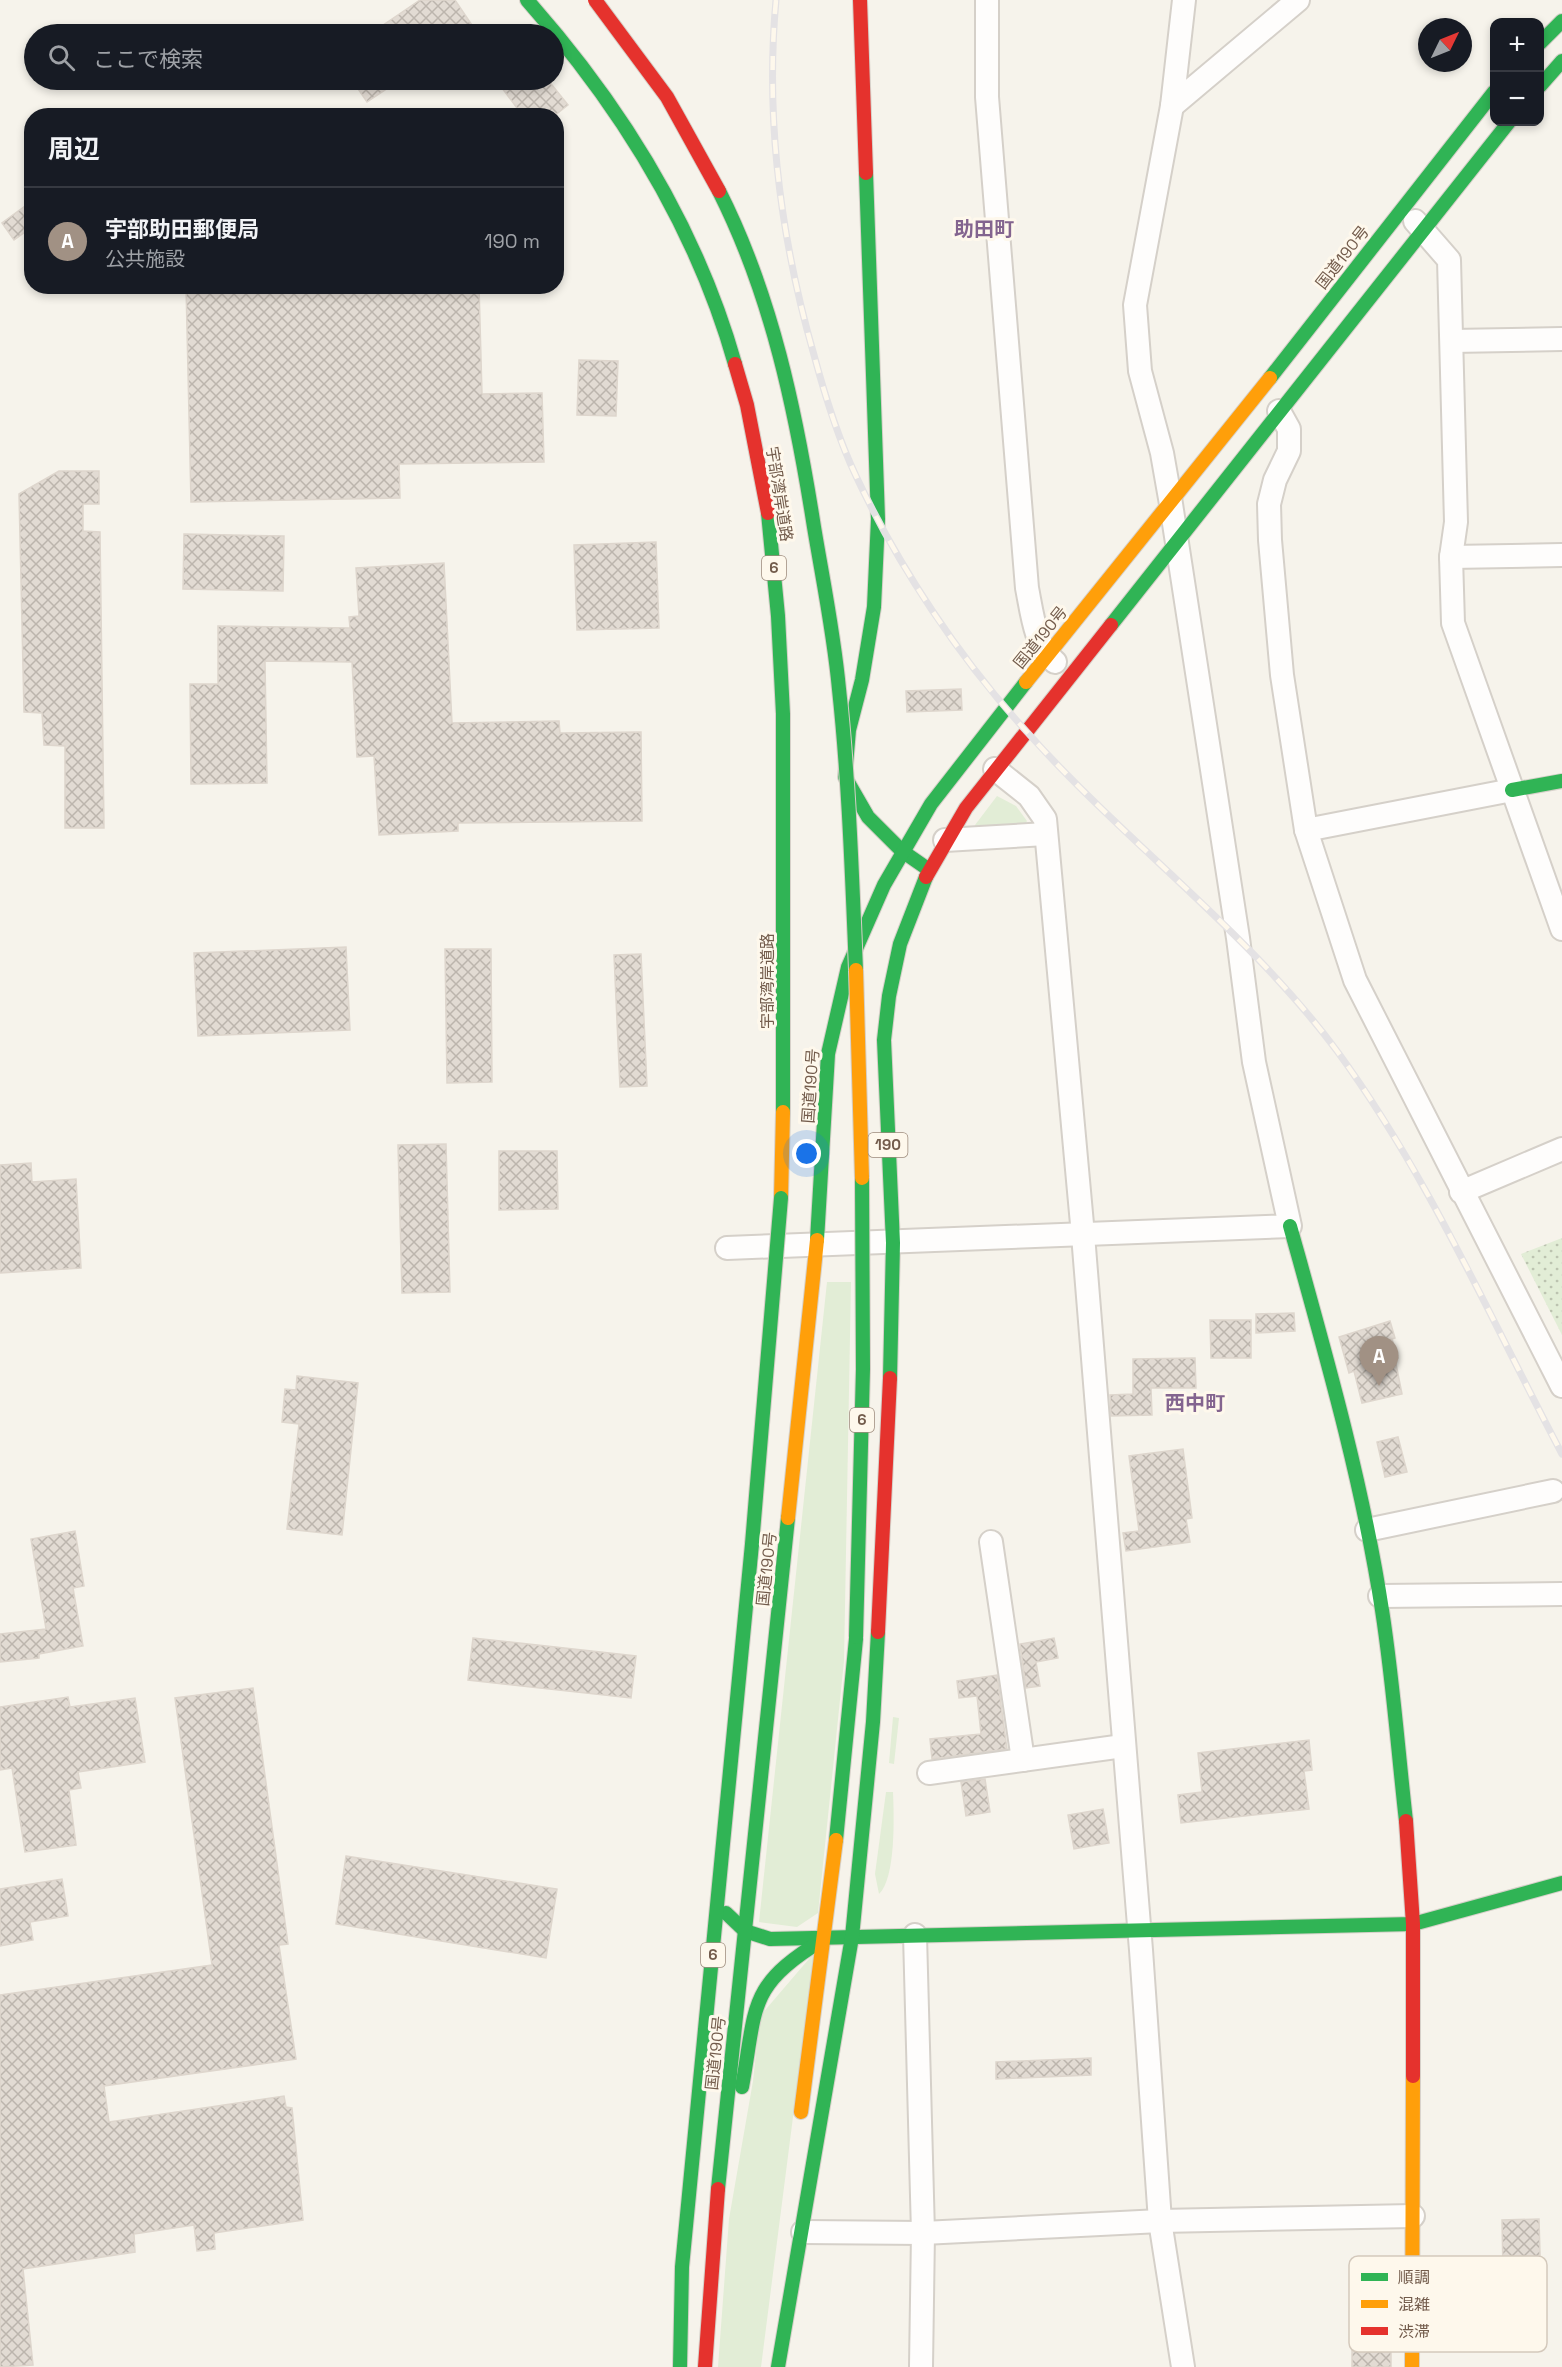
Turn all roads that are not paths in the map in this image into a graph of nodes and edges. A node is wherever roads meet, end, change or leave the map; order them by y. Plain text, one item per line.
1 (527, 0) edge
2 (595, 0) edge
3 (860, 0) edge
4 (987, 0) edge
5 (1184, 0) edge
6 (1298, 0) edge
7 (1562, 21) edge
8 (548, 24) edge
9 (1544, 38) edge
10 (564, 42) edge
11 (1562, 61) edge
12 (1544, 81) edge
13 (1490, 97) edge
14 (1172, 106) junction
15 (1506, 126) edge
16 (1401, 209) junction
17 (1424, 229) junction
18 (1562, 339) edge
19 (1452, 342) junction
20 (1278, 411) junction
21 (1171, 504) junction
22 (1176, 540) junction
23 (1562, 555) edge
24 (1451, 557) junction
25 (1046, 656) junction
26 (1070, 675) junction
27 (995, 769) junction
28 (1562, 782) edge
29 (1512, 790) junction
30 (1306, 830) junction
31 (1046, 834) junction
32 (945, 840) junction
33 (902, 851) junction
34 (929, 869) junction
35 (1562, 929) edge
36 (1562, 1149) edge
37 (1461, 1192) junction
38 (1290, 1226) junction
39 (1083, 1235) junction
40 (893, 1243) junction
41 (817, 1244) junction
42 (727, 1248) dead end
43 (1562, 1386) edge
44 (1553, 1491) dead end
45 (1367, 1530) junction
46 (991, 1542) dead end
47 (1562, 1594) edge
48 (1380, 1596) junction
49 (1123, 1746) junction
50 (1023, 1760) junction
51 (929, 1773) dead end
52 (721, 1883) junction
53 (1562, 1883) edge
54 (1413, 1924) junction
55 (1140, 1930) junction
56 (744, 1932) junction
57 (915, 1935) junction
58 (852, 1937) junction
59 (824, 1938) junction
60 (799, 2128) dead end
61 (715, 2214) junction
62 (1413, 2216) junction
63 (1160, 2221) junction
64 (803, 2232) junction
65 (923, 2233) junction
66 (784, 2247) dead end
67 (1413, 2256) edge
68 (1412, 2352) edge
69 (680, 2367) edge
70 (705, 2367) edge
71 (777, 2367) edge
72 (921, 2367) edge
73 (1183, 2367) edge
74 (1412, 2367) edge

1 - 8 main road, 宇部湾岸道路 / 6, bridge
2 - 59 main road, 宇部湾岸道路 / 6, bridge
3 - 33 main road
4 - 25 street
5 - 14 street
6 - 14 street
7 - 9 main road
10 - 52 main road, 宇部湾岸道路 / 6, bridge
11 - 12 main road
13 - 16 main road, 国道190号
14 - 21 street
15 - 17 main road, 190
16 - 17 street
16 - 21 main road, 国道190号
17 - 19 street
17 - 20 main road, 190
18 - 19 street
19 - 24 street
20 - 22 main road, 190
20 - 30 street
21 - 22 street
21 - 25 main road, 国道190号
22 - 26 main road, 190
22 - 38 street
23 - 24 street
24 - 29 street
25 - 26 street
25 - 33 main road, 国道190号
26 - 27 main road, 190
27 - 31 street
27 - 32 main road, 190
28 - 29 main road
29 - 30 street
29 - 35 street
30 - 37 street
31 - 32 street
31 - 39 street
32 - 34 main road, 190
33 - 34 main road
33 - 41 main road, 国道190号
34 - 40 main road, 190
36 - 37 street
37 - 43 street
38 - 39 street
38 - 45 main road
39 - 40 street
39 - 49 street
40 - 41 street
40 - 58 main road, 190
41 - 42 street
41 - 56 main road, 国道190号
44 - 45 street
45 - 48 main road
46 - 50 street
47 - 48 street
48 - 54 main road
49 - 50 street
49 - 55 street
50 - 51 street
52 - 56 main road
52 - 69 main road, 6
53 - 54 main road
54 - 55 main road
54 - 62 main road
55 - 57 main road
55 - 63 street
56 - 59 main road
56 - 61 main road, 国道190号
57 - 58 main road
57 - 65 street
58 - 59 main road
58 - 64 main road, 190
59 - 60 main road, 6
59 - 61 main road
61 - 70 main road, 国道190号
62 - 63 street
62 - 67 main road
63 - 65 street
63 - 73 street
64 - 65 street
64 - 71 main road, 190
65 - 72 street
66 - 71 main road
68 - 74 main road

